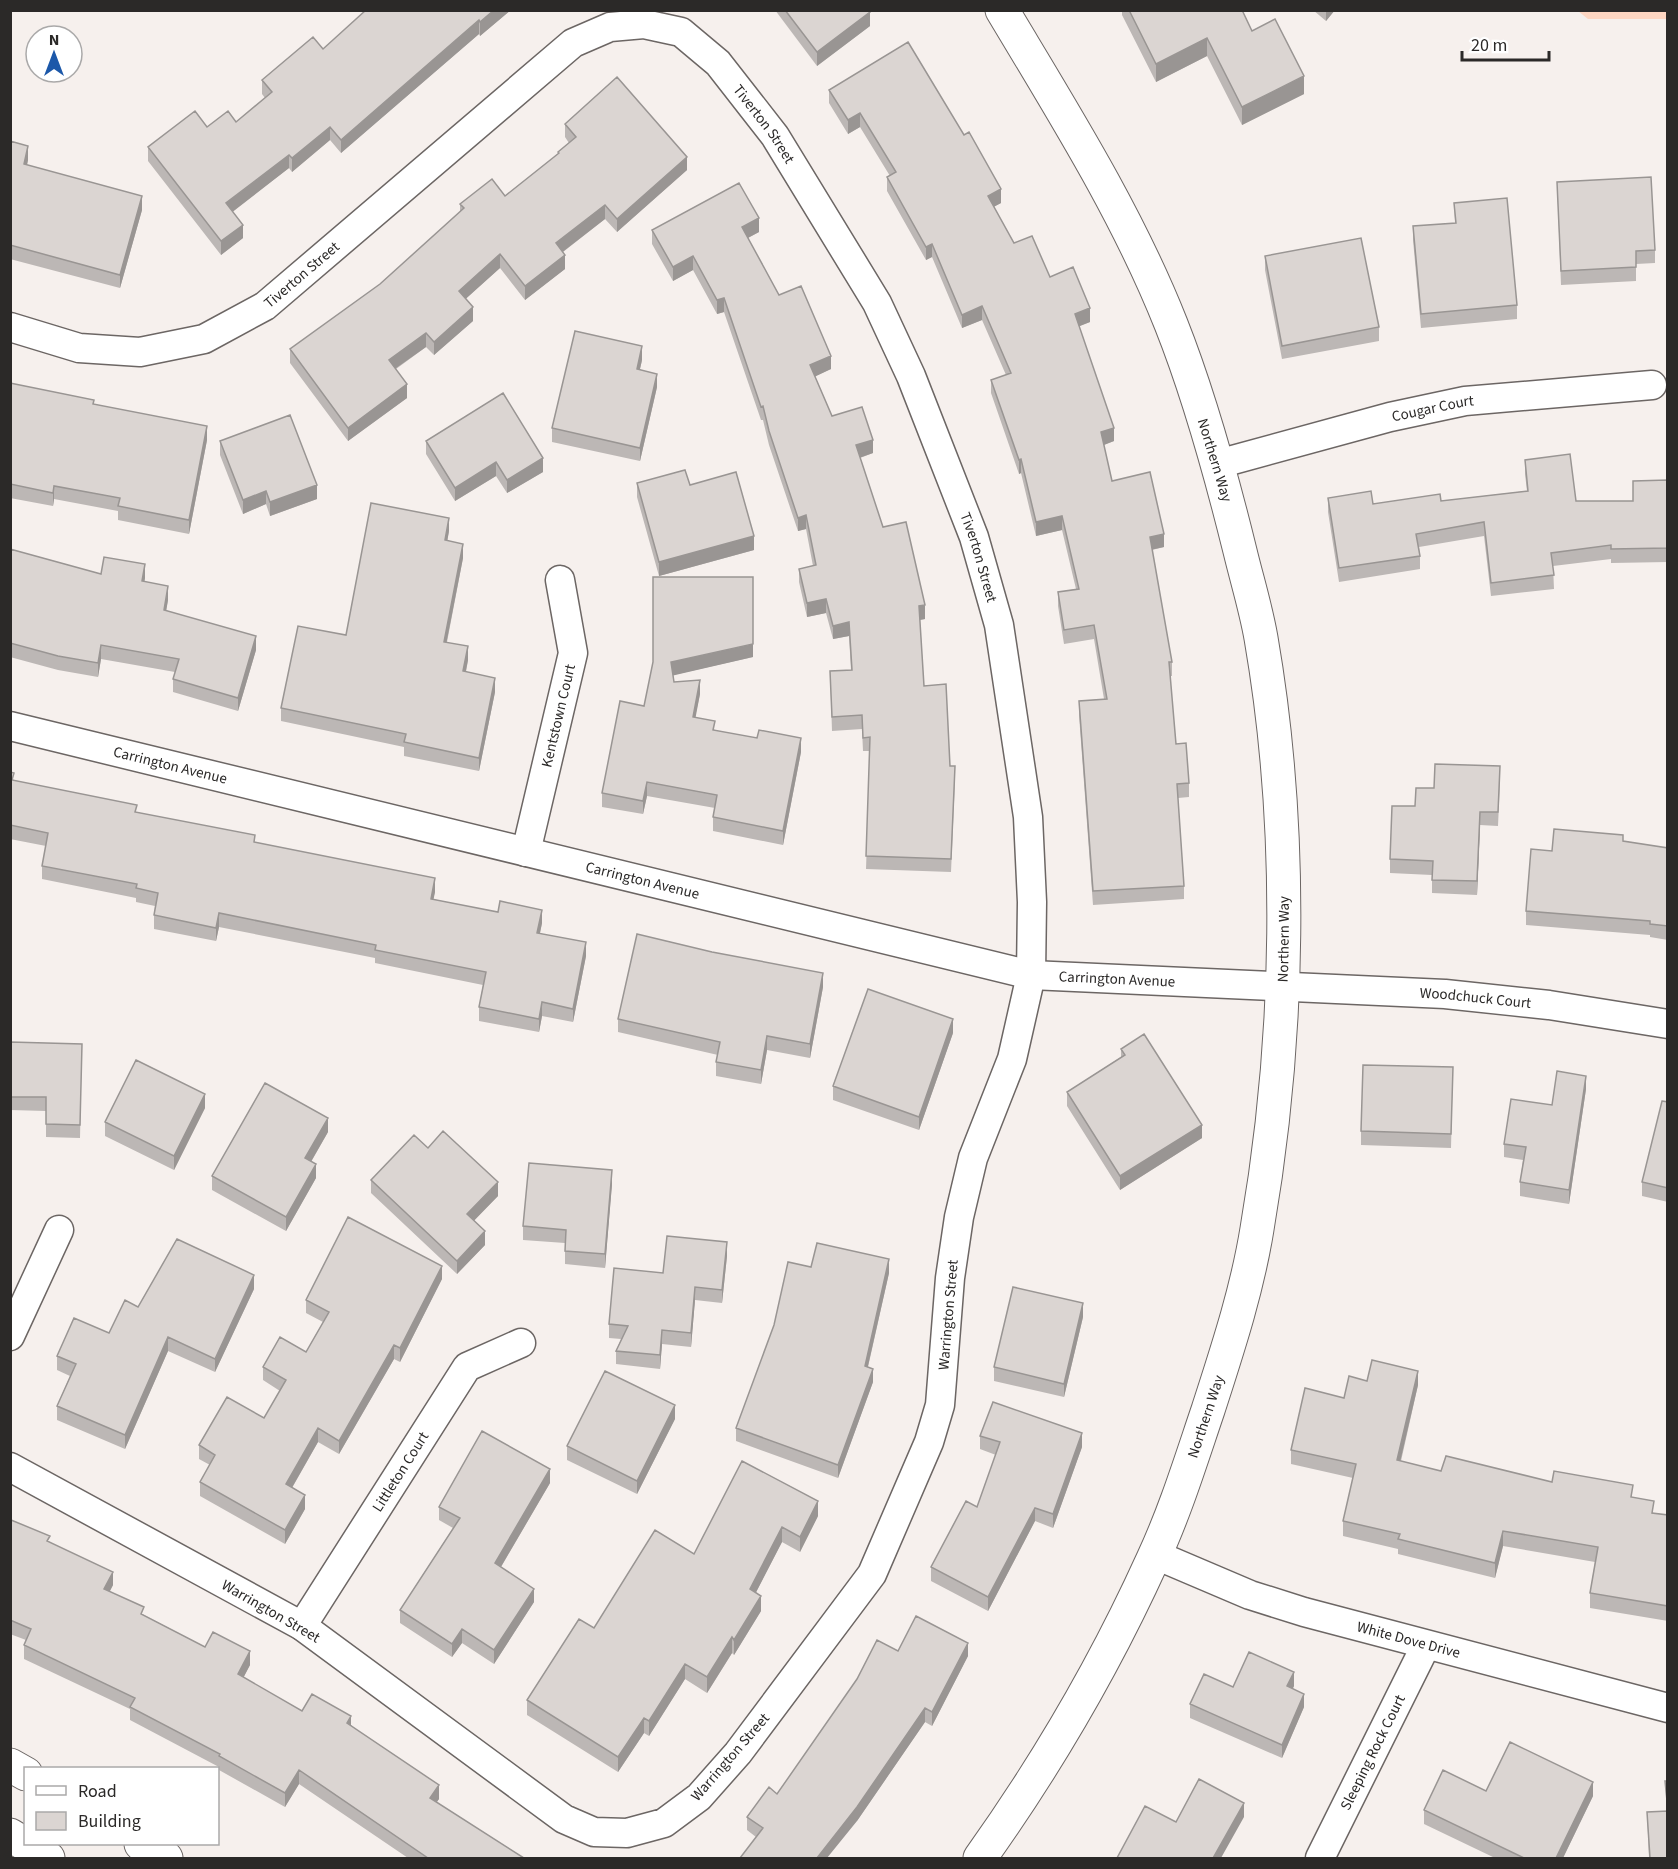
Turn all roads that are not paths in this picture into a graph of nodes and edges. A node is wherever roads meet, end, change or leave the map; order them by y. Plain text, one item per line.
1 (1002, 10) edge
2 (10, 327) edge
3 (1652, 385) dead end
4 (1218, 464) junction
5 (560, 580) dead end
6 (10, 726) edge
7 (526, 852) junction
8 (1031, 975) junction
9 (1282, 986) junction
10 (1668, 1024) edge
11 (59, 1230) dead end
12 (10, 1336) edge
13 (521, 1343) dead end
14 (10, 1467) edge
15 (1156, 1555) junction
16 (302, 1626) junction
17 (1426, 1645) junction
18 (1668, 1708) edge
19 (10, 1765) edge
20 (24, 1773) edge
21 (10, 1834) edge
22 (24, 1843) edge
23 (27, 1845) edge
24 (143, 1845) edge
25 (48, 1858) edge
26 (166, 1858) edge
27 (980, 1858) edge
28 (1320, 1858) edge

1 - 4 street, Northern Way
2 - 8 street, Tiverton Street
3 - 4 street, Cougar Court
4 - 9 street, Northern Way
5 - 7 street, Kentstown Court
6 - 7 street, Carrington Avenue
7 - 8 street, Carrington Avenue
8 - 9 street, Carrington Avenue
8 - 16 street, Warrington Street
9 - 10 street, Woodchuck Court
9 - 15 street, Northern Way
11 - 12 street
13 - 16 street, Littleton Court
14 - 16 street, Warrington Street
15 - 17 street, White Dove Drive
15 - 27 street, Northern Way
17 - 18 street, White Dove Drive
17 - 28 street, Sleeping Rock Court
19 - 20 street
21 - 22 street
23 - 25 street
24 - 26 street

